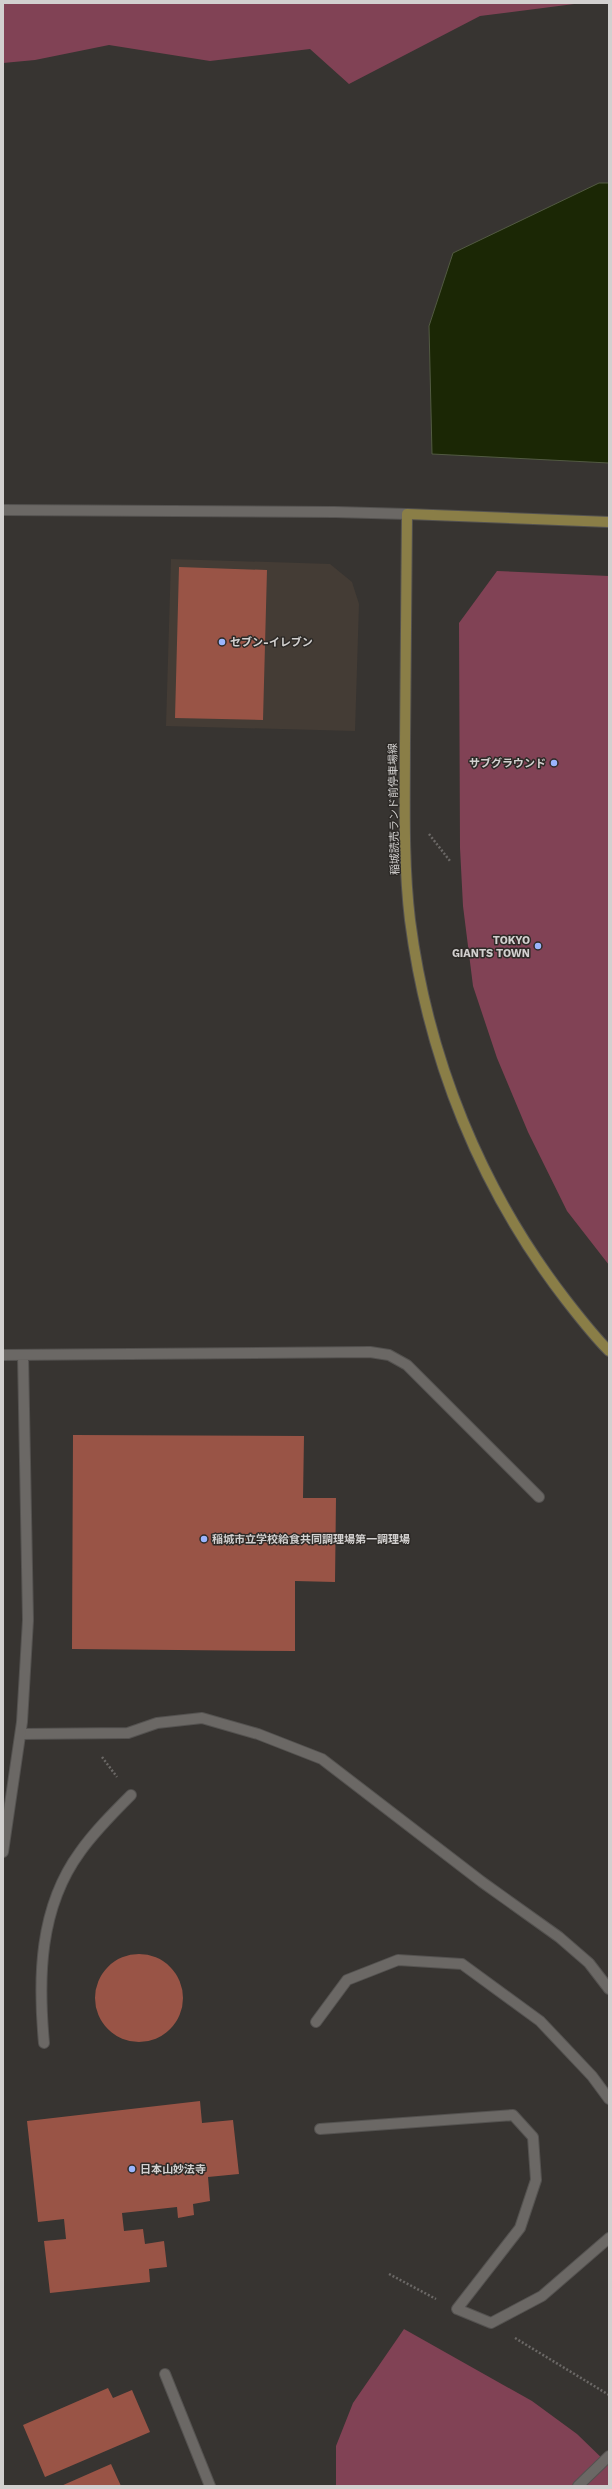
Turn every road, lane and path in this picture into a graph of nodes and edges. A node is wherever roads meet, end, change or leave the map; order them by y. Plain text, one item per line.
1 (3, 510) edge
2 (407, 514) junction
3 (609, 522) edge
4 (609, 1351) edge
5 (3, 1355) edge
6 (23, 1355) junction
7 (539, 1498) dead end
8 (21, 1734) junction
9 (85, 1734) junction
10 (131, 1795) joint
11 (3, 1852) edge
12 (609, 1989) edge
13 (316, 2022) dead end
14 (44, 2043) dead end
15 (609, 2099) edge
16 (320, 2130) dead end
17 (609, 2238) edge
18 (389, 2274) dead end
19 (457, 2309) junction
20 (491, 2323) junction
21 (165, 2374) dead end
22 (609, 2395) edge
23 (609, 2456) edge
24 (210, 2486) edge
25 (578, 2486) edge

1 - 2 street
2 - 3 main road
2 - 4 main road, 稲城読売ランド前停車場線
5 - 6 street
6 - 7 street
6 - 8 street
8 - 9 street
8 - 11 street
9 - 10 path
9 - 12 street
10 - 14 street
13 - 15 street
16 - 19 street
17 - 20 street
18 - 19 path
19 - 20 street
20 - 22 path
21 - 24 street
23 - 25 street

